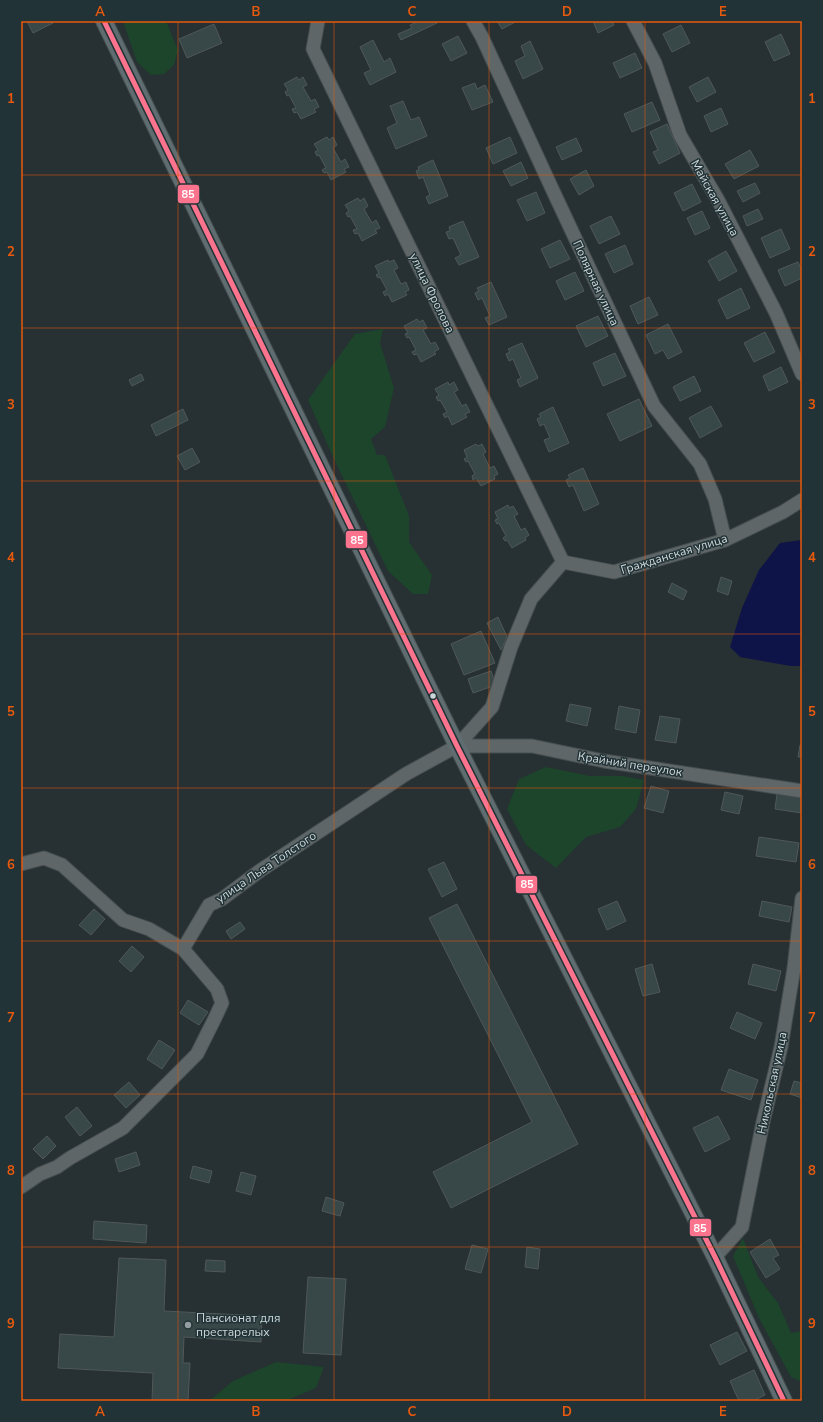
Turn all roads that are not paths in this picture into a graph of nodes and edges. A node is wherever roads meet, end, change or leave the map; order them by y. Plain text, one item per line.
1 (104, 21) edge
2 (318, 21) edge
3 (473, 21) edge
4 (633, 21) edge
5 (802, 374) edge
6 (802, 500) edge
7 (783, 512) junction
8 (802, 512) edge
9 (725, 540) junction
10 (563, 562) junction
11 (457, 746) junction
12 (802, 791) edge
13 (21, 864) edge
14 (802, 898) edge
15 (183, 949) junction
16 (21, 1186) edge
17 (715, 1257) junction
18 (784, 1401) edge

1 - 11 main road
2 - 10 street, улица Фролова
3 - 9 street, Полярная улица
4 - 5 street, Майская улица
6 - 7 street, Гражданская улица
7 - 8 street
7 - 9 street, Гражданская улица
9 - 10 street, Гражданская улица
10 - 11 street
11 - 12 street, Крайний переулок
11 - 15 street, улица Льва Толстого
11 - 17 main road
13 - 15 street
14 - 17 street, Никольская улица
15 - 16 street
17 - 18 main road

